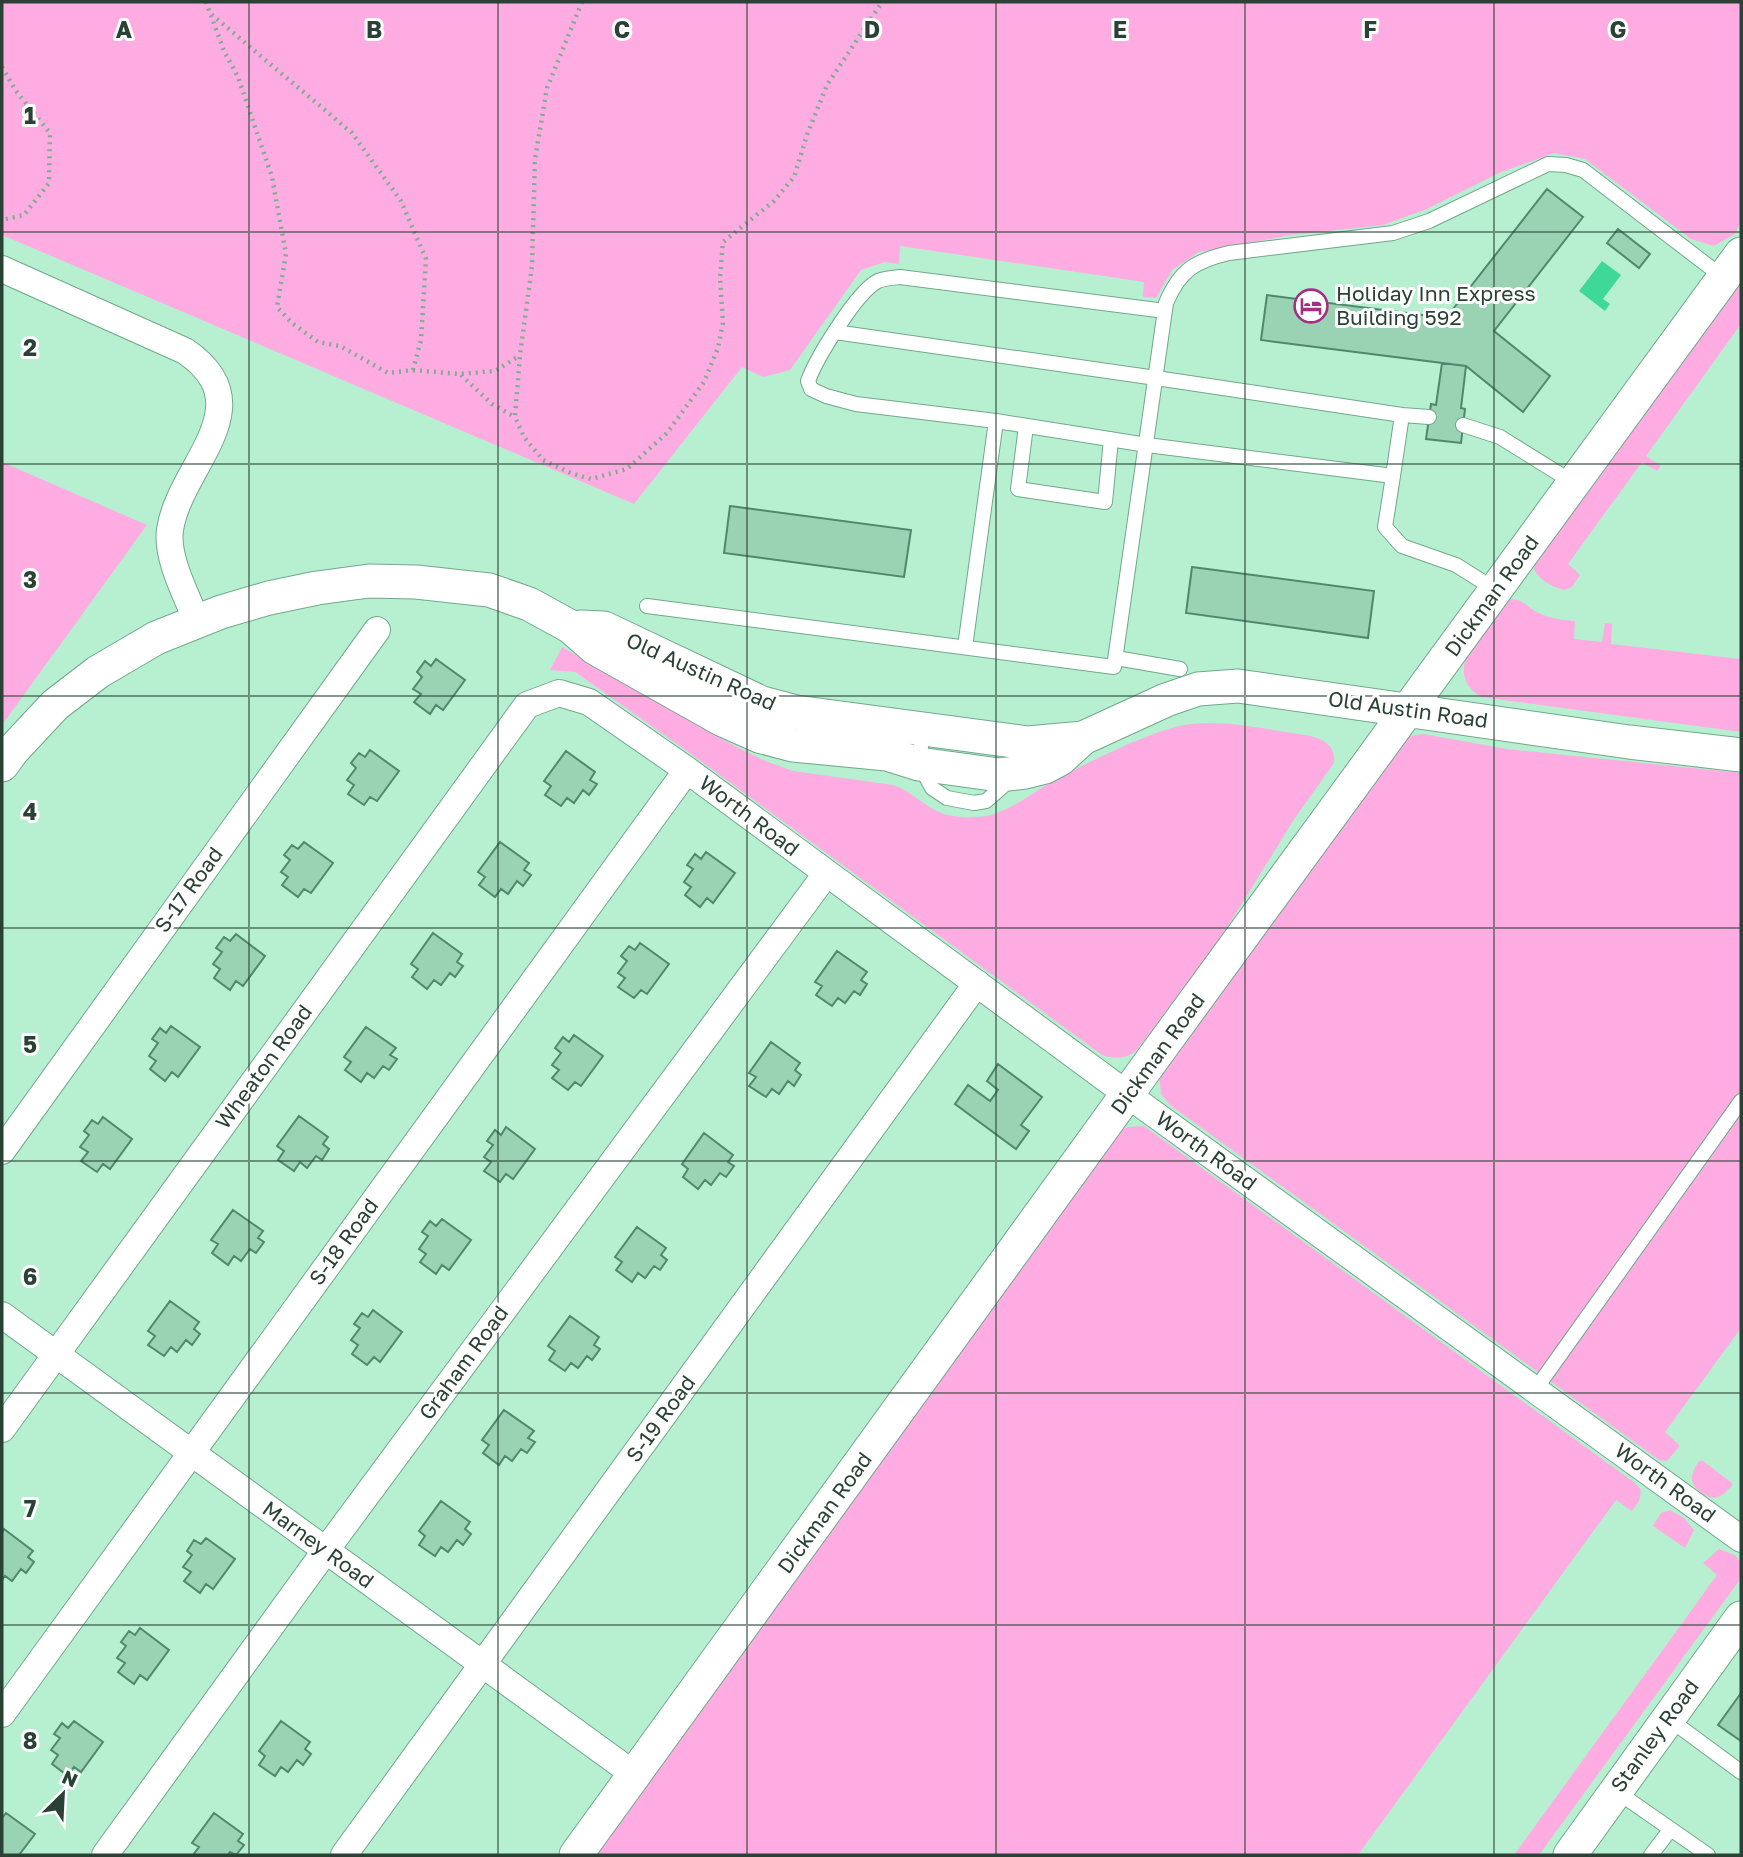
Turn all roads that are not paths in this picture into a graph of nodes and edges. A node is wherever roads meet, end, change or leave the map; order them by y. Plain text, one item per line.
1 (1733, 266) edge
2 (2, 269) edge
3 (1165, 311) junction
4 (835, 332) junction
5 (1156, 378) junction
6 (1402, 415) junction
7 (1429, 417) dead end
8 (996, 421) junction
9 (1463, 425) dead end
10 (1026, 426) junction
11 (1111, 439) junction
12 (1147, 445) junction
13 (1393, 476) junction
14 (1574, 483) junction
15 (1496, 590) junction
16 (647, 606) dead end
17 (197, 622) junction
18 (571, 627) junction
19 (377, 630) dead end
20 (965, 647) junction
21 (1115, 658) junction
22 (1180, 669) dead end
23 (527, 705) joint
24 (1408, 710) junction
25 (923, 729) junction
26 (1083, 738) junction
27 (1741, 755) edge
28 (919, 764) junction
29 (2, 765) edge
30 (687, 770) junction
31 (826, 873) junction
32 (977, 983) junction
33 (1128, 1095) junction
34 (1741, 1101) edge
35 (2, 1151) edge
36 (2, 1315) edge
37 (56, 1354) junction
38 (1535, 1390) junction
39 (2, 1429) edge
40 (191, 1453) junction
41 (1741, 1539) edge
42 (326, 1550) junction
43 (1741, 1618) edge
44 (482, 1664) junction
45 (2, 1714) edge
46 (1668, 1718) junction
47 (1741, 1772) edge
48 (635, 1775) junction
49 (1616, 1791) junction
50 (1670, 1830) junction
51 (105, 1855) edge
52 (344, 1855) edge
53 (576, 1855) edge
54 (1570, 1855) edge
55 (1651, 1855) edge
56 (1707, 1855) edge

1 - 3 lane
1 - 14 street, Dickman Road
2 - 17 street
3 - 4 lane
3 - 5 lane
4 - 5 lane
4 - 8 lane
5 - 6 lane
5 - 12 lane
6 - 7 lane
6 - 13 lane
8 - 10 lane
8 - 20 lane
9 - 14 lane
10 - 11 lane
10 - 11 lane
11 - 12 lane
12 - 13 lane
12 - 21 lane
13 - 15 lane
14 - 15 street, Dickman Road
15 - 24 street, Dickman Road
16 - 20 lane
17 - 18 street, Old Austin Road
17 - 29 street, Old Austin Road
18 - 25 street, Old Austin Road
18 - 28 street, Old Austin Road
19 - 35 street, S-17 Road
20 - 21 lane
21 - 22 lane
23 - 30 street, Worth Road
23 - 37 street, Wheaton Road
24 - 26 street, Old Austin Road
24 - 27 street, Old Austin Road
24 - 33 street, Dickman Road
25 - 26 street, Old Austin Road
25 - 28 lane
26 - 28 street, Old Austin Road
30 - 31 street, Worth Road
30 - 40 street, S-18 Road
31 - 32 street, Worth Road
31 - 42 street, Graham Road
32 - 33 street, Worth Road
32 - 44 street, S-19 Road
33 - 38 street, Worth Road
33 - 48 street, Dickman Road
34 - 38 lane
36 - 37 street, Marney Road
37 - 39 street, Wheaton Road
37 - 40 street, Marney Road
38 - 41 street, Worth Road
40 - 42 street, Marney Road
40 - 45 street, S-18 Road
42 - 44 street, Marney Road
42 - 51 street, Graham Road
43 - 46 street, Stanley Road
44 - 48 street, Marney Road
44 - 52 street, S-19 Road
46 - 47 lane
46 - 49 street, Stanley Road
48 - 53 street, Dickman Road
49 - 50 lane
49 - 54 street, Stanley Road
50 - 55 lane
50 - 56 lane

